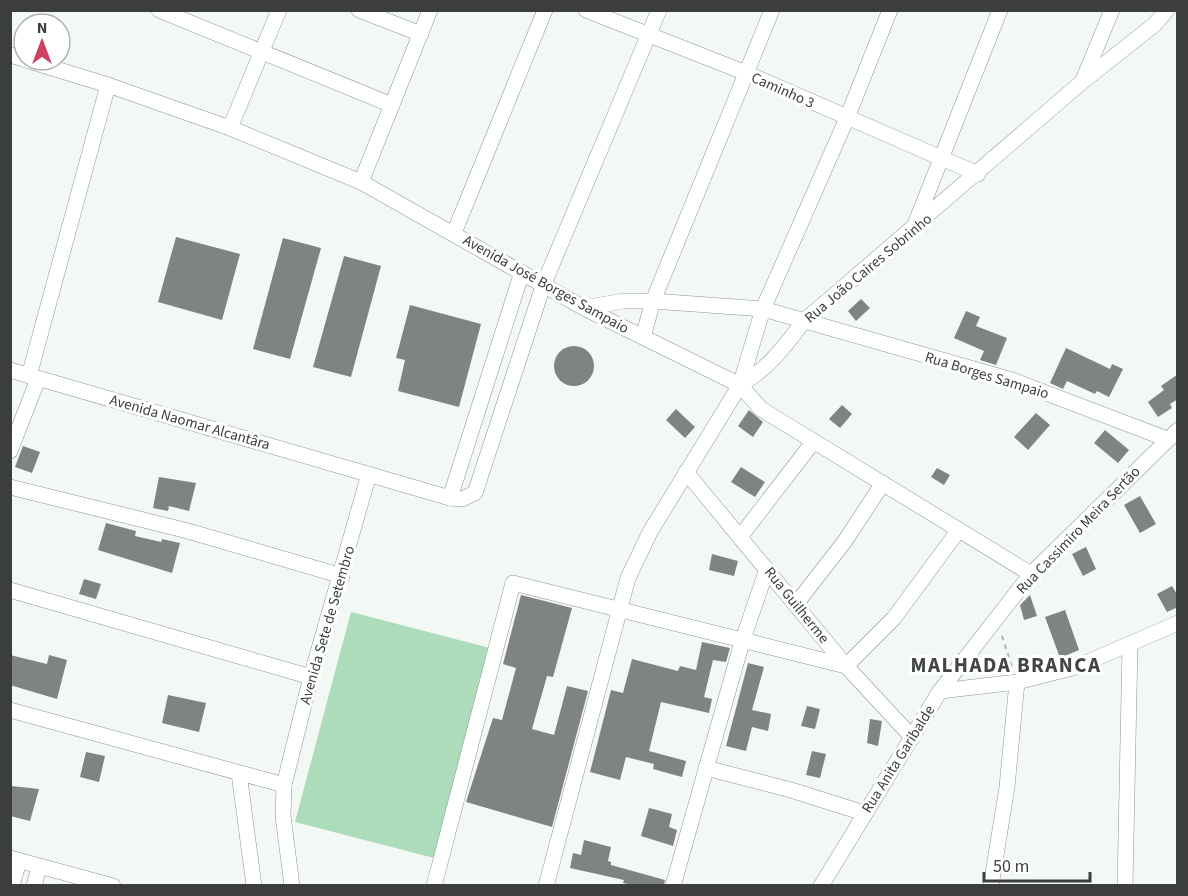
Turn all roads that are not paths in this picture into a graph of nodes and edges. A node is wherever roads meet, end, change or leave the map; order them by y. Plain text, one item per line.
1 (159, 10) edge
2 (279, 10) edge
3 (359, 10) edge
4 (430, 10) edge
5 (545, 10) edge
6 (586, 10) edge
7 (660, 10) edge
8 (772, 10) edge
9 (890, 10) edge
10 (1000, 10) edge
11 (1112, 10) edge
12 (1167, 10) edge
13 (421, 34) junction
14 (650, 36) junction
15 (262, 52) junction
16 (65, 72) edge
17 (746, 73) junction
18 (1082, 82) junction
19 (108, 85) junction
20 (392, 105) junction
21 (847, 118) junction
22 (230, 128) junction
23 (941, 158) junction
24 (978, 174) junction
25 (362, 182) junction
26 (912, 230) junction
27 (454, 233) junction
28 (522, 272) junction
29 (543, 286) junction
30 (654, 301) junction
31 (584, 308) junction
32 (763, 309) junction
33 (804, 321) junction
34 (644, 337) junction
35 (10, 370) edge
36 (34, 377) junction
37 (740, 385) junction
38 (1172, 434) edge
39 (814, 441) junction
40 (10, 451) edge
41 (686, 472) junction
42 (369, 474) junction
43 (883, 483) junction
44 (10, 487) edge
45 (450, 498) junction
46 (958, 531) junction
47 (740, 537) junction
48 (767, 569) junction
49 (1031, 574) junction
50 (342, 576) junction
51 (10, 590) edge
52 (796, 604) junction
53 (620, 610) junction
54 (1178, 623) edge
55 (742, 642) junction
56 (1130, 645) junction
57 (846, 666) junction
58 (311, 677) junction
59 (1017, 682) junction
60 (940, 691) junction
61 (10, 710) edge
62 (910, 736) junction
63 (706, 768) junction
64 (238, 772) junction
65 (284, 785) junction
66 (864, 813) junction
67 (15, 860) edge
68 (39, 868) junction
69 (12, 885) edge
70 (34, 885) edge
71 (113, 885) edge
72 (254, 885) edge
73 (292, 885) edge
74 (434, 885) edge
75 (546, 885) edge
76 (673, 885) edge
77 (821, 885) edge
78 (991, 885) edge
79 (1125, 885) edge

1 - 15 street
2 - 15 street
3 - 13 street
4 - 13 street
5 - 27 street
6 - 14 street, Caminho 3
7 - 14 street
8 - 17 street
9 - 21 street
10 - 23 street
11 - 18 street
12 - 18 street, Rua João Caires Sobrinho
13 - 20 street
14 - 17 street, Caminho 3
14 - 29 street
15 - 20 street
15 - 22 street
16 - 19 street, Avenida José Borges Sampaio
17 - 21 street, Caminho 3
17 - 30 street
18 - 24 street, Rua João Caires Sobrinho
19 - 22 street, Avenida José Borges Sampaio
19 - 36 street
20 - 25 street
21 - 23 street, Caminho 3
21 - 32 street
22 - 25 street, Avenida José Borges Sampaio
23 - 24 street, Caminho 3
23 - 26 street
24 - 26 street, Rua João Caires Sobrinho
25 - 27 street, Avenida José Borges Sampaio
26 - 33 street, Rua João Caires Sobrinho
27 - 28 street, Avenida José Borges Sampaio
28 - 29 street, Avenida José Borges Sampaio
28 - 45 street
29 - 31 street, Avenida José Borges Sampaio
29 - 45 street
30 - 31 street, Rua Borges Sampaio
30 - 32 street, Rua Borges Sampaio
30 - 34 street
31 - 34 street, Avenida José Borges Sampaio
32 - 33 street, Rua Borges Sampaio
32 - 37 street
33 - 37 street, Rua João Caires Sobrinho
33 - 38 street, Rua Borges Sampaio
34 - 37 street, Avenida José Borges Sampaio
35 - 36 street, Avenida Naomar Alcantâra
36 - 40 street
36 - 42 street, Avenida Naomar Alcantâra
37 - 39 street, Avenida José Borges Sampaio
37 - 41 street, Rua João Caires Sobrinho
38 - 49 street, Rua Cassimiro Meira Sertão
39 - 43 street, Avenida José Borges Sampaio
39 - 47 street
41 - 47 street, Rua Guilherme
41 - 53 street, Rua João Caires Sobrinho
42 - 45 street
42 - 50 street, Avenida Sete de Setembro
43 - 46 street, Avenida José Borges Sampaio
43 - 52 street
44 - 50 street
46 - 49 street, Avenida José Borges Sampaio
46 - 57 street
47 - 48 street, Rua Guilherme
48 - 52 street, Rua Guilherme
48 - 55 street
49 - 60 street, Rua Cassimiro Meira Sertão
50 - 58 street, Avenida Sete de Setembro
51 - 58 street
52 - 57 street, Rua Guilherme
53 - 55 street
53 - 74 street
53 - 75 street, Rua João Caires Sobrinho
54 - 56 street, Rua Anita Garibalde
55 - 57 street
55 - 63 street
56 - 59 street, Rua Anita Garibalde
56 - 79 street
57 - 62 street, Rua Guilherme
58 - 65 street, Avenida Sete de Setembro
59 - 60 street, Rua Anita Garibalde
59 - 78 street
60 - 62 street, Rua Anita Garibalde
61 - 64 street
62 - 66 street, Rua Anita Garibalde
63 - 66 street
63 - 76 street
64 - 65 street
64 - 72 street
65 - 73 street, Avenida Sete de Setembro
66 - 77 street, Rua Anita Garibalde
67 - 68 street
67 - 69 street
68 - 70 street
68 - 71 street

